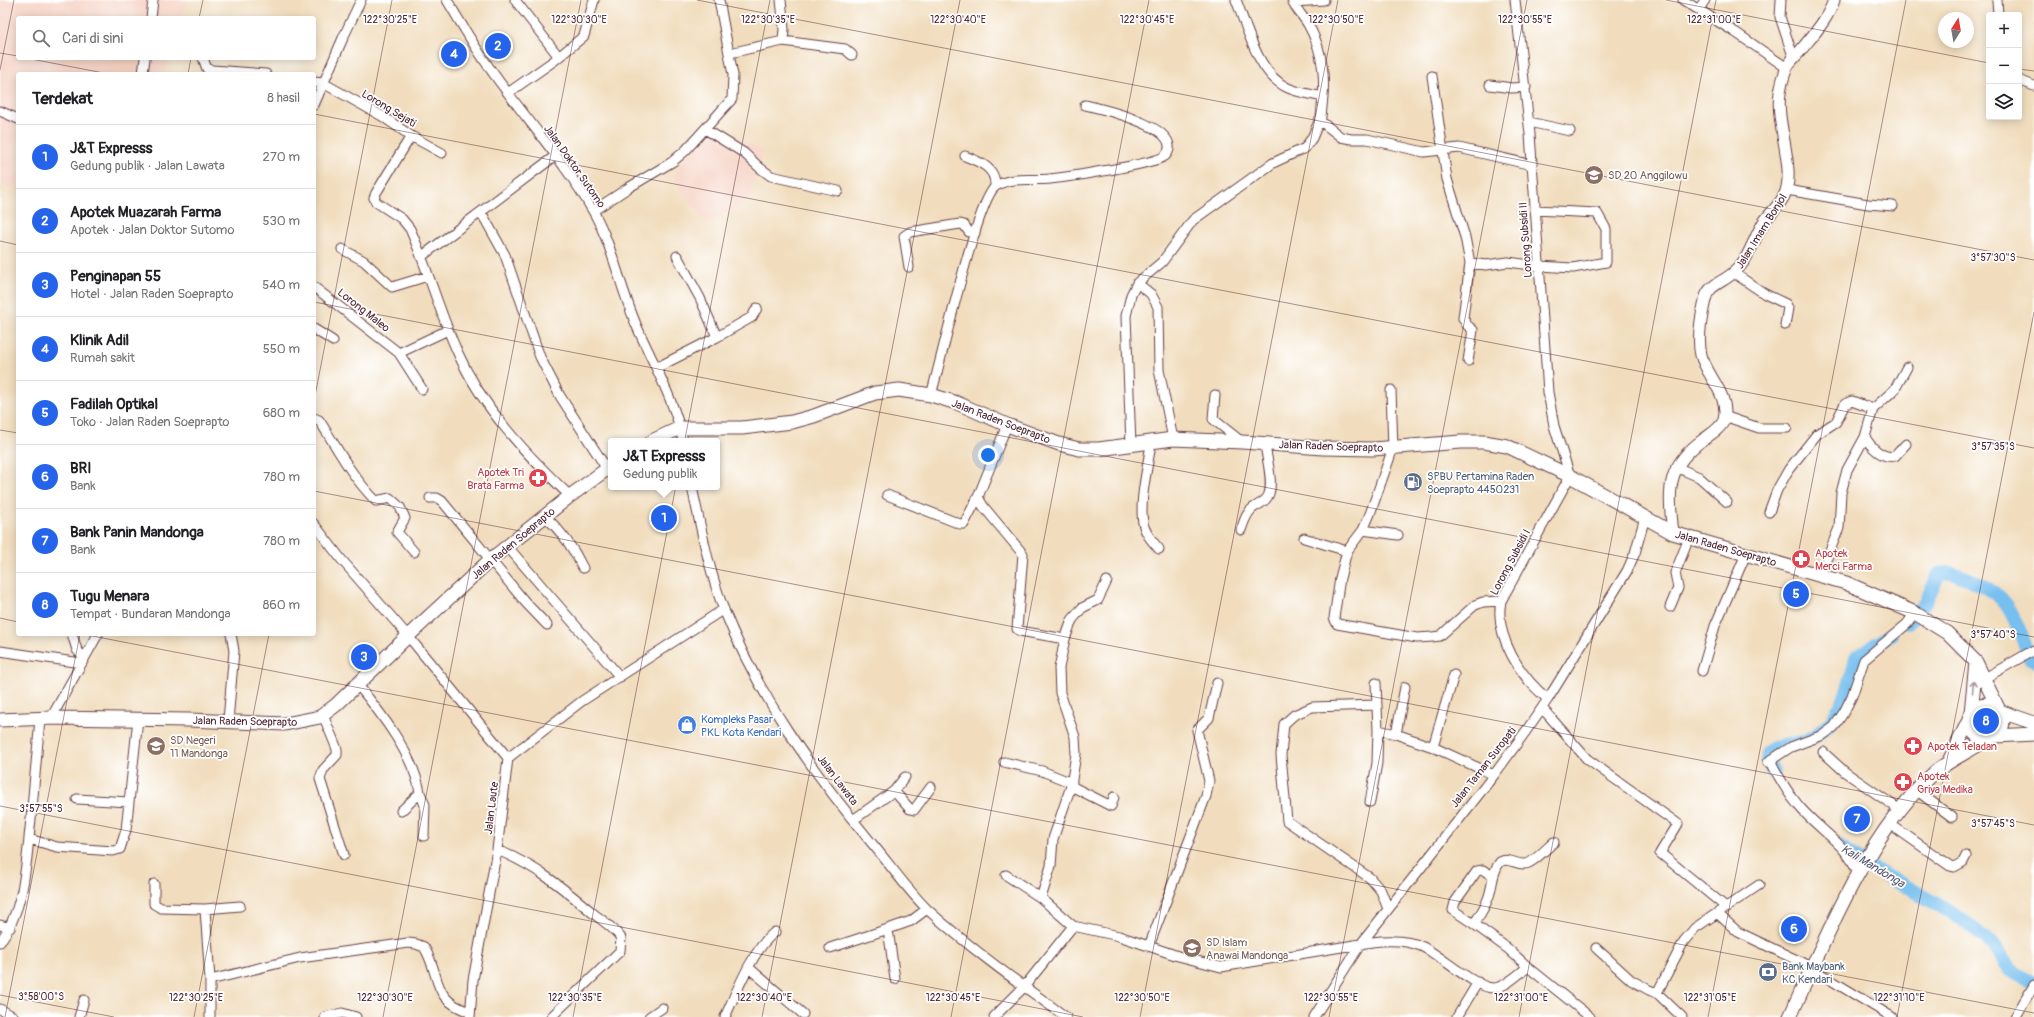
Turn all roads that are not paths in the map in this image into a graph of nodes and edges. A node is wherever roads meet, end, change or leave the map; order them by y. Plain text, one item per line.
1 (153, 0) edge
2 (361, 0) edge
3 (447, 0) edge
4 (515, 0) edge
5 (594, 0) edge
6 (719, 0) edge
7 (781, 0) edge
8 (1236, 0) edge
9 (1324, 0) edge
10 (1514, 0) edge
11 (1684, 0) edge
12 (1705, 0) edge
13 (1781, 0) edge
14 (1834, 0) edge
15 (1292, 1) edge
16 (1998, 1) edge
17 (1699, 9) junction
18 (1998, 12) edge
19 (151, 16) edge
20 (783, 41) junction
21 (730, 53) junction
22 (852, 55) dead end
23 (559, 57) junction
24 (1794, 59) junction
25 (145, 60) edge
26 (204, 60) edge
27 (1787, 68) junction
28 (143, 72) edge
29 (242, 72) edge
30 (1432, 76) dead end
31 (2022, 81) edge
32 (318, 83) edge
33 (1490, 85) dead end
34 (2034, 86) edge
35 (1526, 87) junction
36 (316, 94) edge
37 (508, 94) junction
38 (1323, 97) junction
39 (1085, 105) dead end
40 (0, 111) edge
41 (16, 118) edge
42 (1319, 120) junction
43 (1529, 122) junction
44 (705, 129) junction
45 (1570, 131) dead end
46 (411, 136) junction
47 (1442, 149) junction
48 (442, 153) dead end
49 (555, 156) junction
50 (965, 156) dead end
51 (1532, 165) junction
52 (995, 186) junction
53 (1787, 190) junction
54 (838, 191) dead end
55 (1893, 206) dead end
56 (1535, 210) junction
57 (593, 211) junction
58 (481, 212) junction
59 (975, 234) junction
60 (342, 249) dead end
61 (677, 256) dead end
62 (421, 257) junction
63 (1470, 263) junction
64 (1539, 266) junction
65 (909, 267) dead end
66 (1734, 273) junction
67 (428, 276) junction
68 (1137, 284) junction
69 (316, 289) edge
70 (757, 308) dead end
71 (1786, 325) dead end
72 (316, 330) edge
73 (448, 330) junction
74 (717, 337) junction
75 (333, 341) dead end
76 (399, 353) junction
77 (1468, 362) dead end
78 (1907, 367) dead end
79 (656, 368) junction
80 (422, 389) dead end
81 (1391, 390) dead end
82 (931, 395) junction
83 (1215, 395) dead end
84 (1873, 409) junction
85 (1724, 416) junction
86 (316, 419) edge
87 (1008, 425) junction
88 (680, 428) junction
89 (1787, 428) dead end
90 (1865, 437) junction
91 (658, 438) edge
92 (682, 438) edge
93 (1173, 439) junction
94 (1242, 442) junction
95 (1151, 443) junction
96 (1265, 444) junction
97 (1906, 444) dead end
98 (1131, 445) junction
99 (1392, 448) junction
100 (1676, 466) junction
101 (608, 467) edge
102 (608, 469) edge
103 (1570, 476) junction
104 (693, 490) edge
105 (888, 495) dead end
106 (570, 496) junction
107 (978, 497) junction
108 (430, 498) dead end
109 (1727, 502) dead end
110 (1769, 512) dead end
111 (546, 516) junction
112 (1645, 517) junction
113 (316, 527) edge
114 (1241, 530) dead end
115 (1362, 530) junction
116 (1673, 533) junction
117 (1398, 535) dead end
118 (1304, 538) dead end
119 (1689, 538) junction
120 (507, 546) junction
121 (1159, 549) dead end
122 (1347, 551) junction
123 (414, 552) dead end
124 (1746, 554) junction
125 (490, 560) junction
126 (583, 568) dead end
127 (1820, 575) junction
128 (1107, 581) dead end
129 (1501, 601) junction
130 (1670, 607) dead end
131 (724, 609) junction
132 (1915, 614) junction
133 (548, 625) dead end
134 (73, 636) edge
135 (97, 636) edge
136 (231, 636) edge
137 (408, 636) junction
138 (1065, 639) junction
139 (0, 651) edge
140 (2031, 652) edge
141 (82, 661) junction
142 (1976, 662) junction
143 (1702, 671) dead end
144 (1454, 675) dead end
145 (620, 677) junction
146 (1985, 678) junction
147 (1217, 683) dead end
148 (1376, 684) dead end
149 (358, 685) junction
150 (1405, 687) dead end
151 (1548, 699) junction
152 (1377, 705) junction
153 (1542, 708) junction
154 (2000, 710) junction
155 (323, 715) junction
156 (1970, 716) junction
157 (45, 718) junction
158 (138, 719) junction
159 (0, 720) edge
160 (228, 721) junction
161 (2034, 723) edge
162 (1378, 730) junction
163 (1396, 734) junction
164 (2034, 734) edge
165 (1992, 737) junction
166 (1432, 747) junction
167 (1823, 752) dead end
168 (508, 758) junction
169 (1949, 761) junction
170 (1004, 762) dead end
171 (1494, 775) junction
172 (905, 777) dead end
173 (1071, 784) junction
174 (931, 787) dead end
175 (1916, 790) junction
176 (894, 791) junction
177 (420, 793) junction
178 (1114, 798) dead end
179 (77, 799) dead end
180 (129, 802) junction
181 (1370, 802) dead end
182 (1900, 810) junction
183 (401, 811) dead end
184 (1952, 817) dead end
185 (853, 820) junction
186 (1890, 824) junction
187 (424, 836) dead end
188 (29, 839) junction
189 (1554, 842) dead end
190 (497, 850) junction
191 (344, 855) dead end
192 (1966, 856) dead end
193 (1859, 873) junction
194 (1006, 875) dead end
195 (1494, 876) junction
196 (154, 884) dead end
197 (1759, 885) dead end
198 (1041, 898) junction
199 (240, 906) dead end
200 (1727, 908) junction
201 (205, 909) junction
202 (927, 909) junction
203 (1388, 909) junction
204 (1718, 914) junction
205 (1474, 924) junction
206 (0, 925) edge
207 (1073, 926) junction
208 (10, 928) junction
209 (888, 929) junction
210 (775, 932) dead end
211 (0, 942) edge
212 (1360, 945) junction
213 (1149, 946) junction
214 (830, 948) dead end
215 (1596, 948) dead end
216 (1528, 967) junction
217 (748, 968) junction
218 (1812, 969) junction
219 (895, 979) dead end
220 (210, 980) junction
221 (1478, 982) junction
222 (2034, 986) edge
223 (1024, 987) junction
224 (1657, 993) junction
225 (84, 1000) dead end
226 (662, 1008) dead end
227 (0, 1009) edge
228 (803, 1014) dead end
229 (470, 1015) edge
230 (14, 1017) edge
231 (79, 1017) edge
232 (210, 1017) edge
233 (325, 1017) edge
234 (356, 1017) edge
235 (551, 1017) edge
236 (649, 1017) edge
237 (725, 1017) edge
238 (994, 1017) edge
239 (1066, 1017) edge
240 (1314, 1017) edge
241 (1457, 1017) edge
242 (1590, 1017) edge
243 (1682, 1017) edge
244 (1790, 1017) edge
245 (1892, 1017) edge
246 (2015, 1017) edge

1 - 19 street
2 - 32 street
3 - 37 street, Jalan Doktor Sutomo
4 - 23 street
5 - 23 street
6 - 21 street
7 - 20 street
8 - 38 street
9 - 15 street
10 - 35 street, Lorong Subsidi II
11 - 17 street
12 - 17 street
13 - 24 street
14 - 24 main road, Jalan Imam Bonjol
15 - 38 street
16 - 18 street
17 - 27 street
20 - 21 street
20 - 22 street
21 - 44 street
23 - 37 street
24 - 27 main road, Jalan Imam Bonjol
25 - 28 street
26 - 29 street
27 - 53 main road, Jalan Imam Bonjol
30 - 47 street
31 - 34 street
32 - 36 street
32 - 46 street, Lorong Sejati
33 - 35 street
35 - 43 street, Lorong Subsidi II
37 - 49 street, Jalan Doktor Sutomo
38 - 42 street
39 - 52 street
40 - 41 street
42 - 47 street
42 - 68 street
43 - 45 street
43 - 51 street, Lorong Subsidi II
44 - 54 street
44 - 57 street
46 - 48 street, Lorong Sejati
46 - 62 street
47 - 51 street
47 - 63 street
49 - 57 street, Jalan Doktor Sutomo
49 - 58 street
50 - 52 street
51 - 56 street, Lorong Subsidi II
52 - 59 street
53 - 55 street
53 - 66 main road, Jalan Imam Bonjol
56 - 64 street, Lorong Subsidi II
56 - 64 street
57 - 79 street, Jalan Doktor Sutomo
58 - 62 street
58 - 101 street
59 - 65 street
59 - 82 street
60 - 67 street
61 - 74 street
62 - 67 street
63 - 64 street
63 - 77 street
64 - 103 street, Lorong Subsidi II
66 - 71 street
66 - 85 main road, Jalan Imam Bonjol
67 - 73 street
68 - 93 street
68 - 98 street
69 - 76 street, Lorong Maleo
70 - 74 street
72 - 75 street
73 - 76 street
73 - 106 street
74 - 79 street
76 - 80 street, Lorong Maleo
78 - 84 street
79 - 88 street, Jalan Doktor Sutomo
81 - 99 street
82 - 87 highway, Jalan Raden Soeprapto
82 - 88 highway, Jalan Raden Soeprapto
83 - 94 street
84 - 90 street
84 - 110 street
85 - 89 street
85 - 100 main road
86 - 123 street
87 - 98 highway, Jalan Raden Soeprapto
87 - 107 street
88 - 91 highway, Jalan Raden Soeprapto
88 - 92 street
90 - 97 street
90 - 127 street
93 - 94 highway, Jalan Raden Soeprapto
93 - 95 highway, Jalan Raden Soeprapto
94 - 96 highway, Jalan Raden Soeprapto
95 - 98 highway, Jalan Raden Soeprapto
95 - 121 street
96 - 99 highway, Jalan Raden Soeprapto
96 - 114 street
99 - 103 highway, Jalan Raden Soeprapto
99 - 115 street
100 - 109 street
100 - 116 main road
102 - 106 highway, Jalan Raden Soeprapto
103 - 112 highway, Jalan Raden Soeprapto
103 - 129 street, Lorong Subsidi I
104 - 131 street, Jalan Lawata
105 - 107 street
106 - 111 highway, Jalan Raden Soeprapto
107 - 138 street
108 - 125 street
111 - 120 highway, Jalan Raden Soeprapto
111 - 126 street
112 - 116 highway, Jalan Raden Soeprapto
112 - 151 street, Jalan Taman Suropati
113 - 137 street
115 - 117 street
115 - 122 street
116 - 119 highway, Jalan Raden Soeprapto
118 - 122 street
119 - 124 highway, Jalan Raden Soeprapto
119 - 130 street
120 - 125 highway, Jalan Raden Soeprapto
120 - 145 street
122 - 129 street
124 - 127 highway, Jalan Raden Soeprapto
124 - 143 street
125 - 133 street
125 - 137 highway, Jalan Raden Soeprapto
127 - 132 highway, Jalan Raden Soeprapto
128 - 138 street
129 - 151 street, Lorong Subsidi I
131 - 145 street
131 - 185 street, Jalan Lawata
132 - 142 highway, Jalan Raden Soeprapto
132 - 193 street
134 - 141 street
135 - 141 street
136 - 160 street
137 - 149 highway, Jalan Raden Soeprapto
137 - 168 street
138 - 173 street
139 - 141 street
140 - 146 street
141 - 157 street
142 - 146 highway, Jalan Raden Soeprapto
156 -> 142 highway
144 - 166 street
145 - 168 street
146 - 154 highway, Jalan Raden Soeprapto
147 - 213 street
148 - 152 street
149 - 155 highway, Jalan Raden Soeprapto
149 - 177 street
150 - 163 street
151 - 153 street, Jalan Taman Suropati
152 - 162 street
152 - 203 street
153 - 171 street, Jalan Taman Suropati
153 - 200 street
154 - 156 highway
154 - 161 highway
154 - 165 highway
155 - 160 highway, Jalan Raden Soeprapto
155 - 191 street
156 - 165 highway
156 - 169 highway
157 - 158 highway, Jalan Raden Soeprapto
157 - 159 highway, Jalan Raden Soeprapto
157 - 188 street
158 - 160 highway, Jalan Raden Soeprapto
158 - 180 street
162 - 163 street
162 - 181 street
163 - 166 street
164 - 165 highway
165 - 169 highway
166 - 171 street
167 - 182 street
168 - 190 street, Jalan Laute
169 - 175 highway
170 - 173 street
171 - 203 street, Jalan Taman Suropati
172 - 176 street
173 - 178 street
173 - 198 street
174 - 176 street
175 - 182 highway
175 - 184 street
176 - 185 street
177 - 183 street
177 - 187 street
179 - 180 street
180 - 188 street
182 - 186 highway
185 - 202 street, Jalan Lawata
186 - 192 street
186 - 193 highway
188 - 208 street
189 - 195 street
190 - 229 street, Jalan Laute
190 - 235 street
193 - 218 highway
194 - 198 street
195 - 205 street
195 - 205 street
196 - 201 street
197 - 200 street
198 - 207 street
199 - 201 street
200 - 204 street
201 - 220 street
202 - 209 street
202 - 223 street, Jalan Lawata
203 - 212 street, Jalan Taman Suropati
204 - 218 street
204 - 224 street
205 - 216 street
206 - 208 street
207 - 213 street
207 - 223 street
208 - 211 street
209 - 214 street
209 - 219 street
210 - 217 street
212 - 213 street
212 - 221 street
212 - 240 street, Jalan Taman Suropati
215 - 224 street
216 - 221 street
216 - 242 street
217 - 228 street
217 - 237 street
218 - 244 highway
218 - 245 street
220 - 229 street
220 - 232 street
221 - 241 street
222 - 246 street
223 - 238 street
223 - 239 street, Jalan Lawata
224 - 243 street
225 - 231 street
226 - 236 street
227 - 230 street
233 - 234 street

